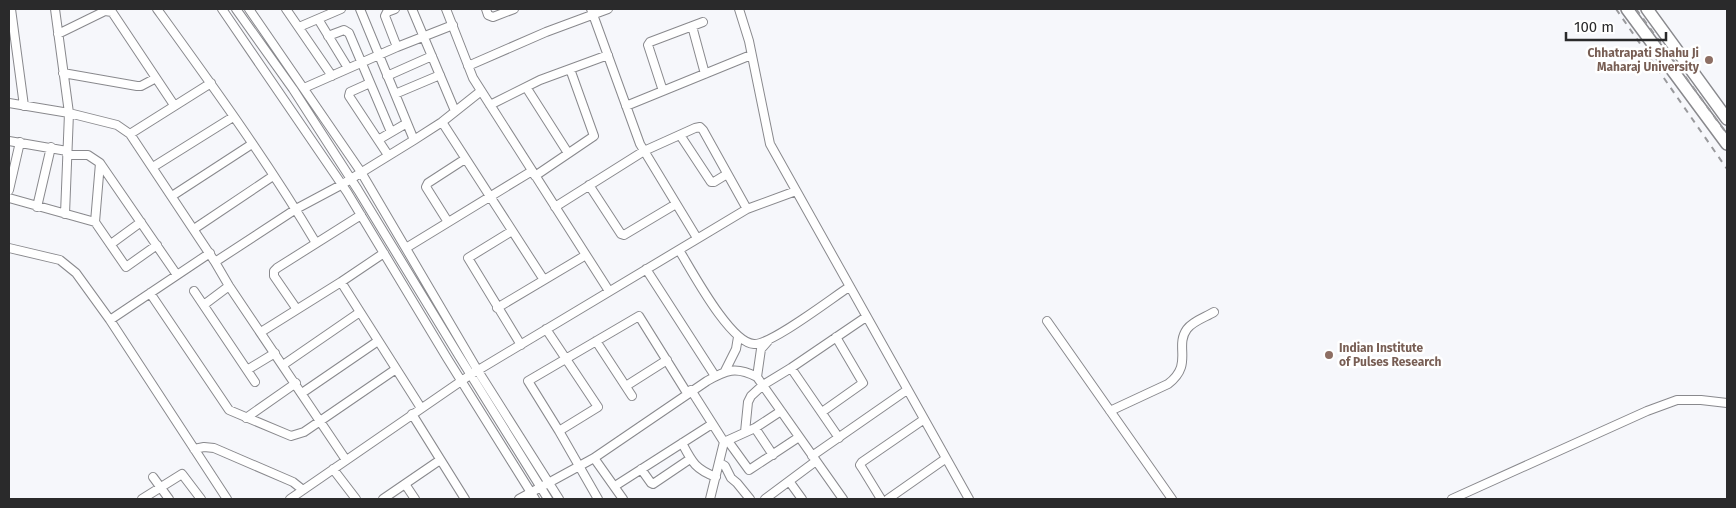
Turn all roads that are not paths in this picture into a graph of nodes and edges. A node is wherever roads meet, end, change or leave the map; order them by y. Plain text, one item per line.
1 (11, 9) edge
2 (55, 9) edge
3 (157, 9) edge
4 (222, 9) edge
5 (236, 9) edge
6 (286, 9) edge
7 (340, 9) edge
8 (360, 9) edge
9 (395, 9) edge
10 (412, 9) edge
11 (446, 9) edge
12 (486, 9) edge
13 (514, 9) edge
14 (608, 9) edge
15 (739, 9) edge
16 (1627, 9) edge
17 (1647, 9) edge
18 (253, 10) edge
19 (592, 12) edge
20 (318, 19) junction
21 (703, 22) dead end
22 (453, 25) junction
23 (692, 26) junction
24 (299, 27) junction
25 (58, 34) junction
26 (328, 36) junction
27 (424, 37) junction
28 (397, 47) junction
29 (379, 55) junction
30 (608, 55) junction
31 (752, 55) junction
32 (432, 56) junction
33 (9, 59) edge
34 (17, 60) junction
35 (361, 63) junction
36 (468, 66) junction
37 (348, 68) junction
38 (570, 69) junction
39 (63, 74) junction
40 (705, 74) junction
41 (440, 75) junction
42 (332, 76) junction
43 (387, 76) junction
44 (156, 78) junction
45 (370, 83) junction
46 (211, 84) junction
47 (526, 87) junction
48 (304, 88) junction
49 (481, 91) junction
50 (662, 91) junction
51 (395, 94) junction
52 (9, 103) edge
53 (174, 105) junction
54 (490, 105) junction
55 (24, 106) junction
56 (626, 106) junction
57 (455, 111) junction
58 (69, 113) junction
59 (233, 117) junction
60 (1727, 119) edge
61 (442, 122) junction
62 (407, 123) junction
63 (391, 132) junction
64 (130, 134) junction
65 (680, 135) junction
66 (378, 140) junction
67 (414, 140) junction
68 (9, 141) edge
69 (20, 142) junction
70 (252, 144) junction
71 (1727, 144) edge
72 (51, 147) junction
73 (644, 151) junction
74 (67, 153) junction
75 (568, 153) junction
76 (388, 155) junction
77 (465, 158) junction
78 (100, 163) junction
79 (153, 167) junction
80 (361, 172) junction
81 (534, 174) junction
82 (727, 174) junction
83 (273, 176) junction
84 (351, 178) junction
85 (341, 185) junction
86 (589, 185) junction
87 (9, 190) edge
88 (796, 192) junction
89 (172, 196) junction
90 (490, 197) junction
91 (9, 198) edge
92 (676, 204) junction
93 (555, 206) junction
94 (37, 207) junction
95 (296, 209) junction
96 (747, 209) junction
97 (65, 214) junction
98 (361, 215) junction
99 (95, 222) junction
100 (141, 222) junction
101 (448, 222) junction
102 (194, 229) junction
103 (512, 231) junction
104 (698, 238) junction
105 (316, 243) junction
106 (111, 244) junction
107 (157, 246) junction
108 (9, 248) edge
109 (406, 248) junction
110 (679, 250) junction
111 (210, 253) junction
112 (384, 253) junction
113 (586, 255) junction
114 (215, 262) junction
115 (646, 269) junction
116 (177, 275) junction
117 (544, 280) junction
118 (341, 282) junction
119 (229, 286) junction
120 (849, 287) junction
121 (194, 291) dead end
122 (609, 291) junction
123 (150, 293) junction
124 (204, 304) junction
125 (296, 308) junction
126 (497, 308) junction
127 (360, 312) junction
128 (1214, 312) dead end
129 (866, 317) junction
130 (110, 320) junction
131 (1047, 321) dead end
132 (546, 329) junction
133 (261, 332) junction
134 (738, 336) junction
135 (836, 337) junction
136 (770, 339) junction
137 (596, 340) junction
138 (378, 341) junction
139 (521, 345) junction
140 (275, 353) junction
141 (566, 358) junction
142 (667, 360) junction
143 (283, 365) junction
144 (791, 368) junction
145 (396, 369) junction
146 (247, 370) junction
147 (725, 371) junction
148 (474, 373) junction
149 (715, 376) junction
150 (757, 377) junction
151 (461, 381) junction
152 (255, 382) dead end
153 (296, 384) junction
154 (763, 385) junction
155 (626, 386) junction
156 (907, 390) junction
157 (689, 392) junction
158 (302, 393) junction
159 (632, 396) dead end
160 (1727, 403) edge
161 (421, 408) junction
162 (781, 411) junction
163 (1110, 411) junction
164 (822, 412) junction
165 (412, 414) junction
166 (246, 418) junction
167 (320, 420) junction
168 (923, 420) junction
169 (712, 424) junction
170 (755, 428) junction
171 (559, 430) junction
172 (745, 432) junction
173 (799, 437) junction
174 (839, 438) junction
175 (726, 442) junction
176 (682, 443) junction
177 (194, 449) junction
178 (773, 455) junction
179 (594, 458) junction
180 (814, 458) junction
181 (690, 459) junction
182 (945, 459) junction
183 (346, 460) junction
184 (440, 460) junction
185 (720, 463) junction
186 (580, 466) junction
187 (333, 469) junction
188 (642, 469) junction
189 (153, 477) dead end
190 (716, 477) junction
191 (789, 481) junction
192 (405, 484) junction
193 (544, 485) junction
194 (615, 486) junction
195 (160, 487) junction
196 (303, 490) junction
197 (530, 492) junction
198 (712, 497) edge
199 (142, 499) edge
200 (168, 499) edge
201 (201, 499) edge
202 (227, 499) edge
203 (290, 499) edge
204 (356, 499) edge
205 (382, 499) edge
206 (414, 499) edge
207 (465, 499) edge
208 (520, 499) edge
209 (535, 499) edge
210 (548, 499) edge
211 (559, 499) edge
212 (598, 499) edge
213 (623, 499) edge
214 (750, 499) edge
215 (764, 499) edge
216 (802, 499) edge
217 (843, 499) edge
218 (881, 499) edge
219 (888, 499) edge
220 (969, 499) edge
221 (1172, 499) edge
222 (1452, 499) edge

1 - 34 street
2 - 25 street
3 - 46 street
4 - 85 street
5 - 84 street
6 - 24 street
7 - 20 street
8 - 29 street
9 - 28 street
10 - 27 street
11 - 22 street
12 - 13 street
14 - 19 street
15 - 31 street
16 - 71 highway
17 - 60 highway
18 - 48 street
19 - 30 street
19 - 36 street
20 - 24 street
20 - 26 street
21 - 23 street
22 - 27 street
22 - 36 street
23 - 40 street
23 - 50 street
24 - 42 street
25 - 39 street
25 - 44 street
26 - 35 street
26 - 37 street
27 - 28 street
27 - 32 street
28 - 29 street
29 - 35 street
29 - 43 street
30 - 38 street
30 - 56 street
31 - 40 street
31 - 88 street
32 - 41 street
32 - 43 street
33 - 34 street
34 - 55 street
35 - 37 street
35 - 45 street
36 - 49 street
37 - 42 street
38 - 47 street
38 - 75 street
39 - 44 street
39 - 58 street
40 - 50 street
41 - 51 street
41 - 57 street
42 - 48 street
43 - 51 street
44 - 53 street
45 - 63 street
45 - 66 street
46 - 53 street
46 - 59 street
47 - 54 street
47 - 75 street
48 - 80 street
49 - 54 street
49 - 57 street
50 - 56 street
51 - 62 street
52 - 55 street
53 - 64 street
54 - 81 street
55 - 58 street
56 - 73 street
57 - 61 street
58 - 64 street
58 - 74 street
59 - 70 street
59 - 79 street
61 - 67 street
61 - 77 street
62 - 63 street
62 - 67 street
63 - 66 street
64 - 79 street
65 - 73 street
65 - 82 street
65 - 82 street
66 - 76 street
67 - 76 street
68 - 69 street
69 - 72 street
69 - 87 street
70 - 83 street
70 - 89 street
72 - 74 street
72 - 94 street
73 - 86 street
73 - 92 street
74 - 78 street
74 - 97 street
75 - 81 street
76 - 80 street
77 - 90 street
77 - 101 street
78 - 99 street
78 - 100 street
79 - 89 street
80 - 84 street
80 - 109 street
81 - 90 street
81 - 93 street
82 - 96 street
83 - 95 street
83 - 102 street
84 - 85 street
84 - 148 street
85 - 95 street
85 - 98 street
86 - 92 street
86 - 93 street
88 - 96 street
88 - 120 street
89 - 102 street
90 - 101 street
90 - 103 street
91 - 94 street
92 - 104 street
93 - 113 street
94 - 97 street
95 - 105 street
95 - 114 street
96 - 104 street
97 - 99 street
98 - 105 street
98 - 112 street
99 - 106 street
100 - 106 street
100 - 107 street
101 - 109 street
102 - 111 street
103 - 117 street
103 - 126 street
104 - 110 street
105 - 125 street
106 - 107 street
107 - 116 street
108 - 130 street
109 - 148 street
110 - 115 street
110 - 134 street
111 - 114 street
111 - 116 street
112 - 118 street
112 - 151 street
113 - 117 street
113 - 122 street
114 - 119 street
115 - 122 street
115 - 149 street
116 - 123 street
117 - 126 street
118 - 125 street
118 - 127 street
119 - 124 street
119 - 133 street
120 - 129 street
120 - 136 street
121 - 124 street
122 - 132 street
123 - 130 street
123 - 166 street
124 - 146 street
125 - 133 street
126 - 139 street
127 - 138 street
127 - 143 street
128 - 163 street
129 - 135 street
129 - 156 street
130 - 177 street
131 - 163 street
132 - 139 street
132 - 141 street
133 - 140 street
134 - 136 street
134 - 147 street
135 - 144 street
135 - 164 street
136 - 150 street
137 - 141 street
137 - 142 street
137 - 155 street
138 - 145 street
138 - 158 street
139 - 148 street
140 - 143 street
140 - 146 street
141 - 171 street
141 - 171 street
142 - 155 street
142 - 157 street
143 - 153 street
144 - 154 street
144 - 164 street
145 - 161 street
145 - 167 street
146 - 152 street
147 - 149 street
147 - 150 street
148 - 151 street
148 - 193 street
149 - 157 street
150 - 154 street
151 - 161 street
151 - 197 street
153 - 158 street
153 - 166 street
154 - 162 street
154 - 172 street
155 - 159 street
156 - 168 street
156 - 174 street
157 - 169 street
157 - 179 street
158 - 167 street
160 - 222 street
161 - 165 street
162 - 170 street
162 - 173 street
163 - 221 street
164 - 174 street
165 - 183 street
165 - 184 street
166 - 167 street
167 - 183 street
168 - 182 street
168 - 218 street
169 - 175 street
169 - 176 street
170 - 172 street
170 - 178 street
171 - 186 street
172 - 175 street
173 - 178 street
173 - 180 street
174 - 180 street
175 - 178 street
175 - 185 street
176 - 181 street
176 - 188 street
177 - 196 street
177 - 202 street
179 - 186 street
179 - 194 street
180 - 191 street
180 - 217 street
181 - 188 street
181 - 190 street
182 - 219 street
182 - 220 street
183 - 187 street
184 - 192 street
184 - 207 street
185 - 190 street
185 - 214 street
186 - 193 street
186 - 212 street
187 - 196 street
187 - 204 street
188 - 194 street
189 - 195 street
190 - 198 street
191 - 215 street
191 - 216 street
192 - 205 street
192 - 206 street
193 - 197 street
193 - 210 street
193 - 211 street
194 - 213 street
195 - 199 street
195 - 200 street
195 - 201 street
196 - 203 street
197 - 208 street
197 - 209 street

